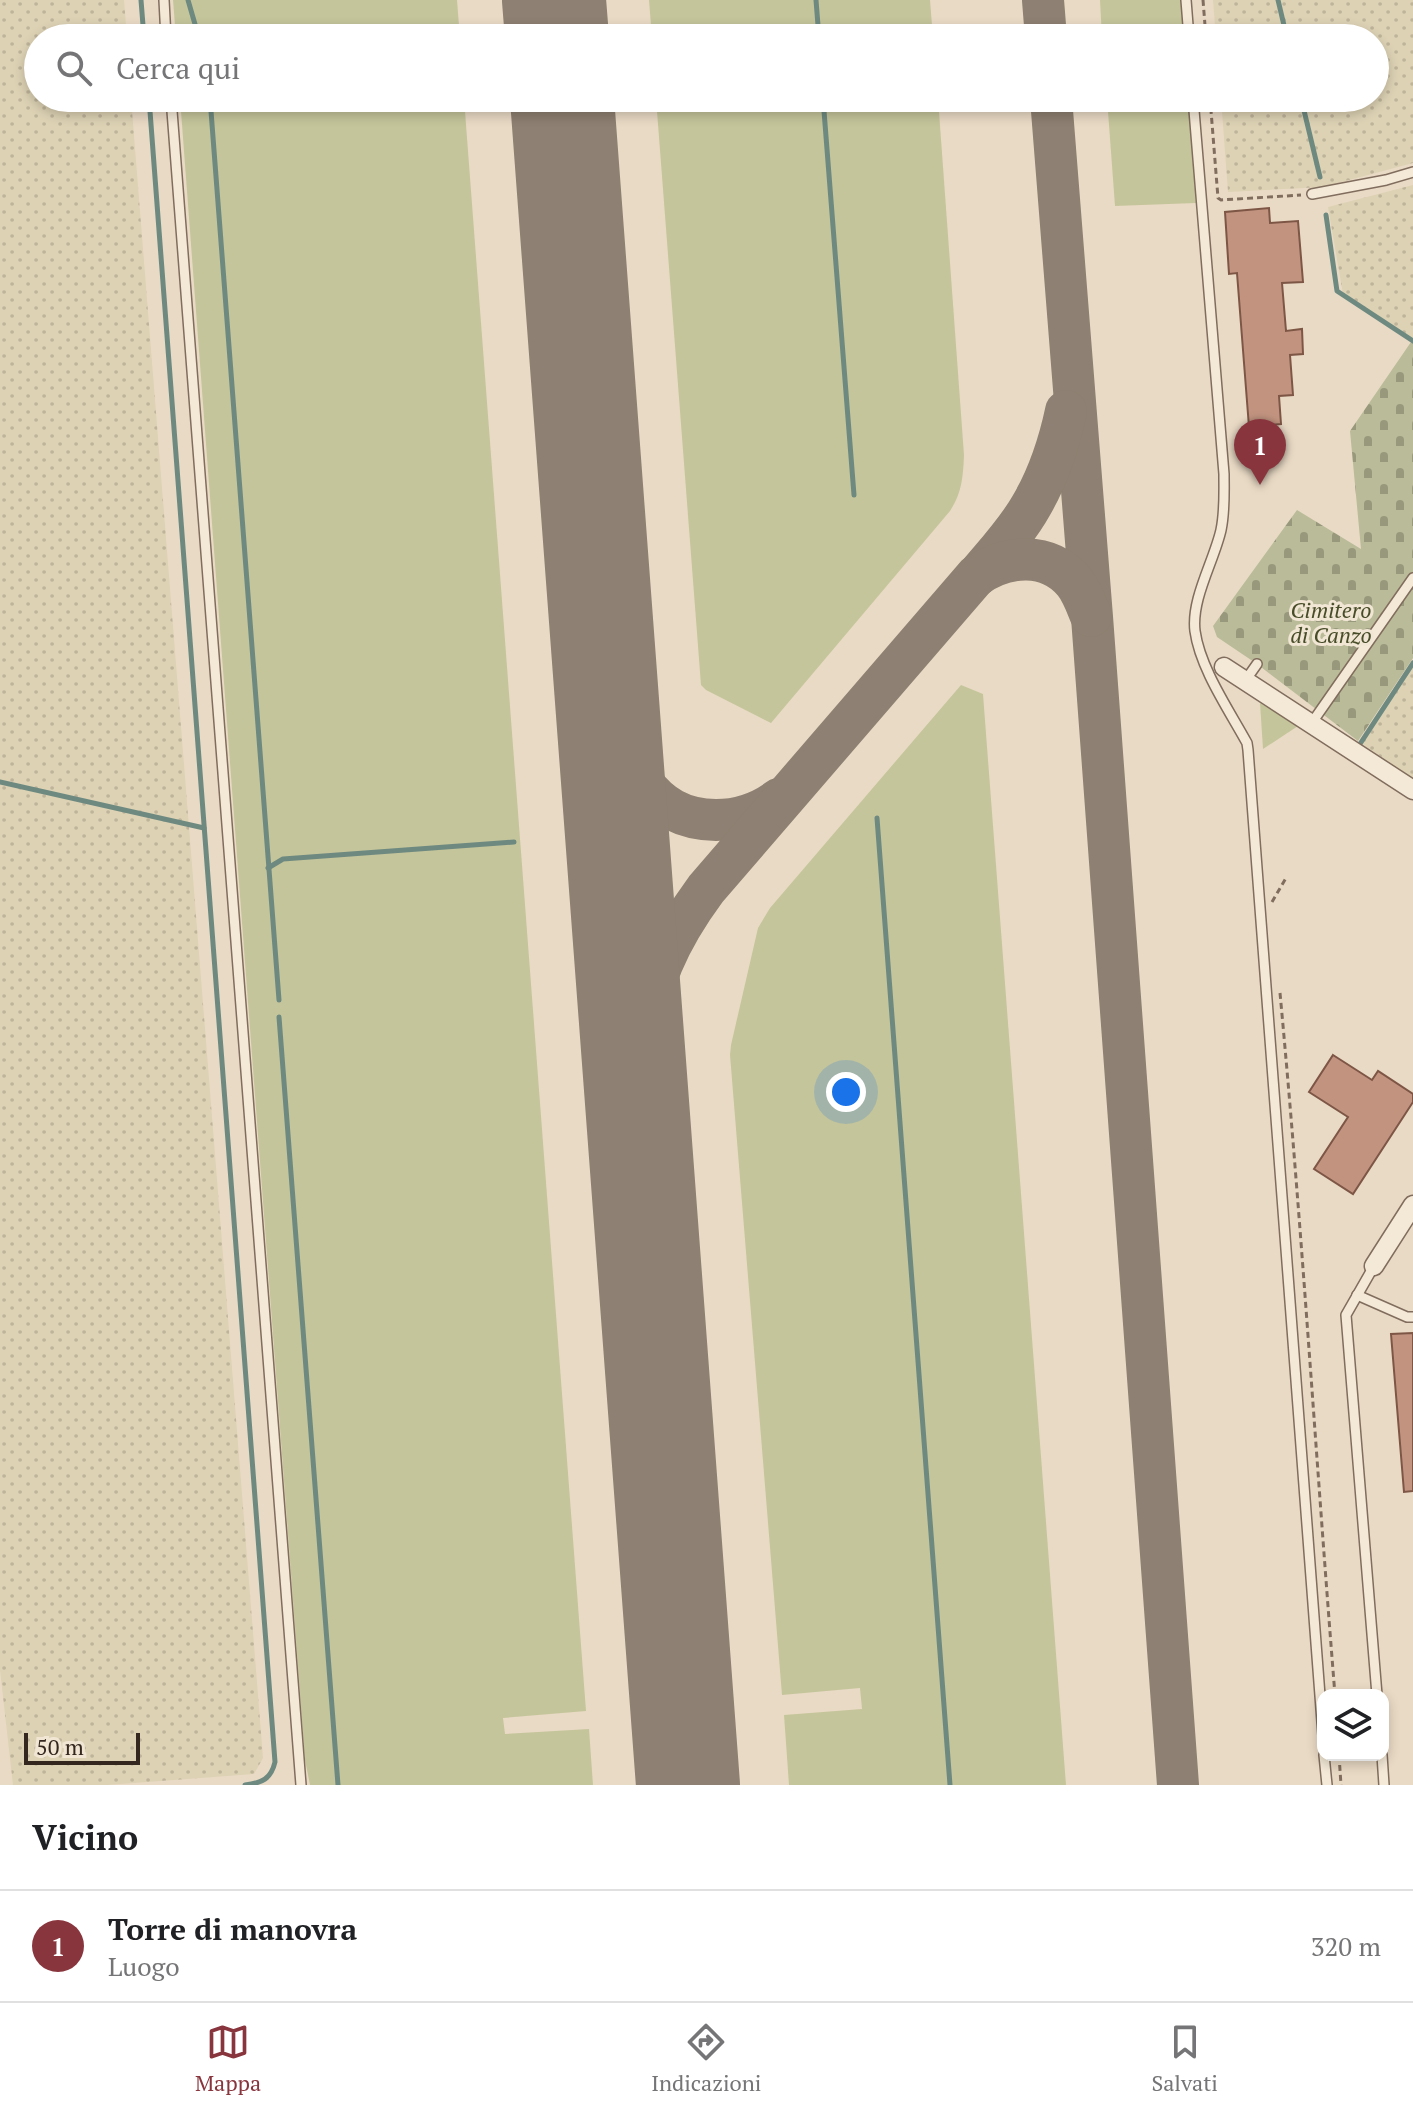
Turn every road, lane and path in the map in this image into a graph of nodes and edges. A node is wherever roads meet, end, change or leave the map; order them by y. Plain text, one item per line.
1 (164, 0) edge
2 (1186, 0) edge
3 (1203, 0) edge
4 (165, 24) edge
5 (1188, 24) edge
6 (1205, 24) edge
7 (172, 112) edge
8 (1194, 112) edge
9 (1211, 112) edge
10 (1413, 172) edge
11 (1312, 194) joint
12 (1413, 578) edge
13 (1257, 664) dead end
14 (1216, 668) junction
15 (1245, 681) junction
16 (1311, 724) junction
17 (1413, 790) edge
18 (1286, 878) dead end
19 (1272, 903) dead end
20 (1280, 994) dead end
21 (1413, 1205) edge
22 (1374, 1266) joint
23 (1357, 1295) junction
24 (1413, 1317) edge
25 (1319, 1689) edge
26 (1335, 1689) edge
27 (1377, 1689) edge
28 (1325, 1761) edge
29 (1339, 1761) edge
30 (1382, 1761) edge
31 (301, 1785) edge
32 (1327, 1785) edge
33 (1341, 1785) edge
34 (1384, 1785) edge

1 - 4 lane
2 - 5 lane
3 - 6 path
7 - 31 lane
8 - 14 lane
9 - 11 path
10 - 11 lane
12 - 16 lane
13 - 15 lane
14 - 15 street
14 - 25 lane
15 - 16 street
16 - 17 street
18 - 19 path
20 - 26 path
21 - 22 street
22 - 23 lane
23 - 24 lane
23 - 27 lane
28 - 32 lane
29 - 33 path
30 - 34 lane

